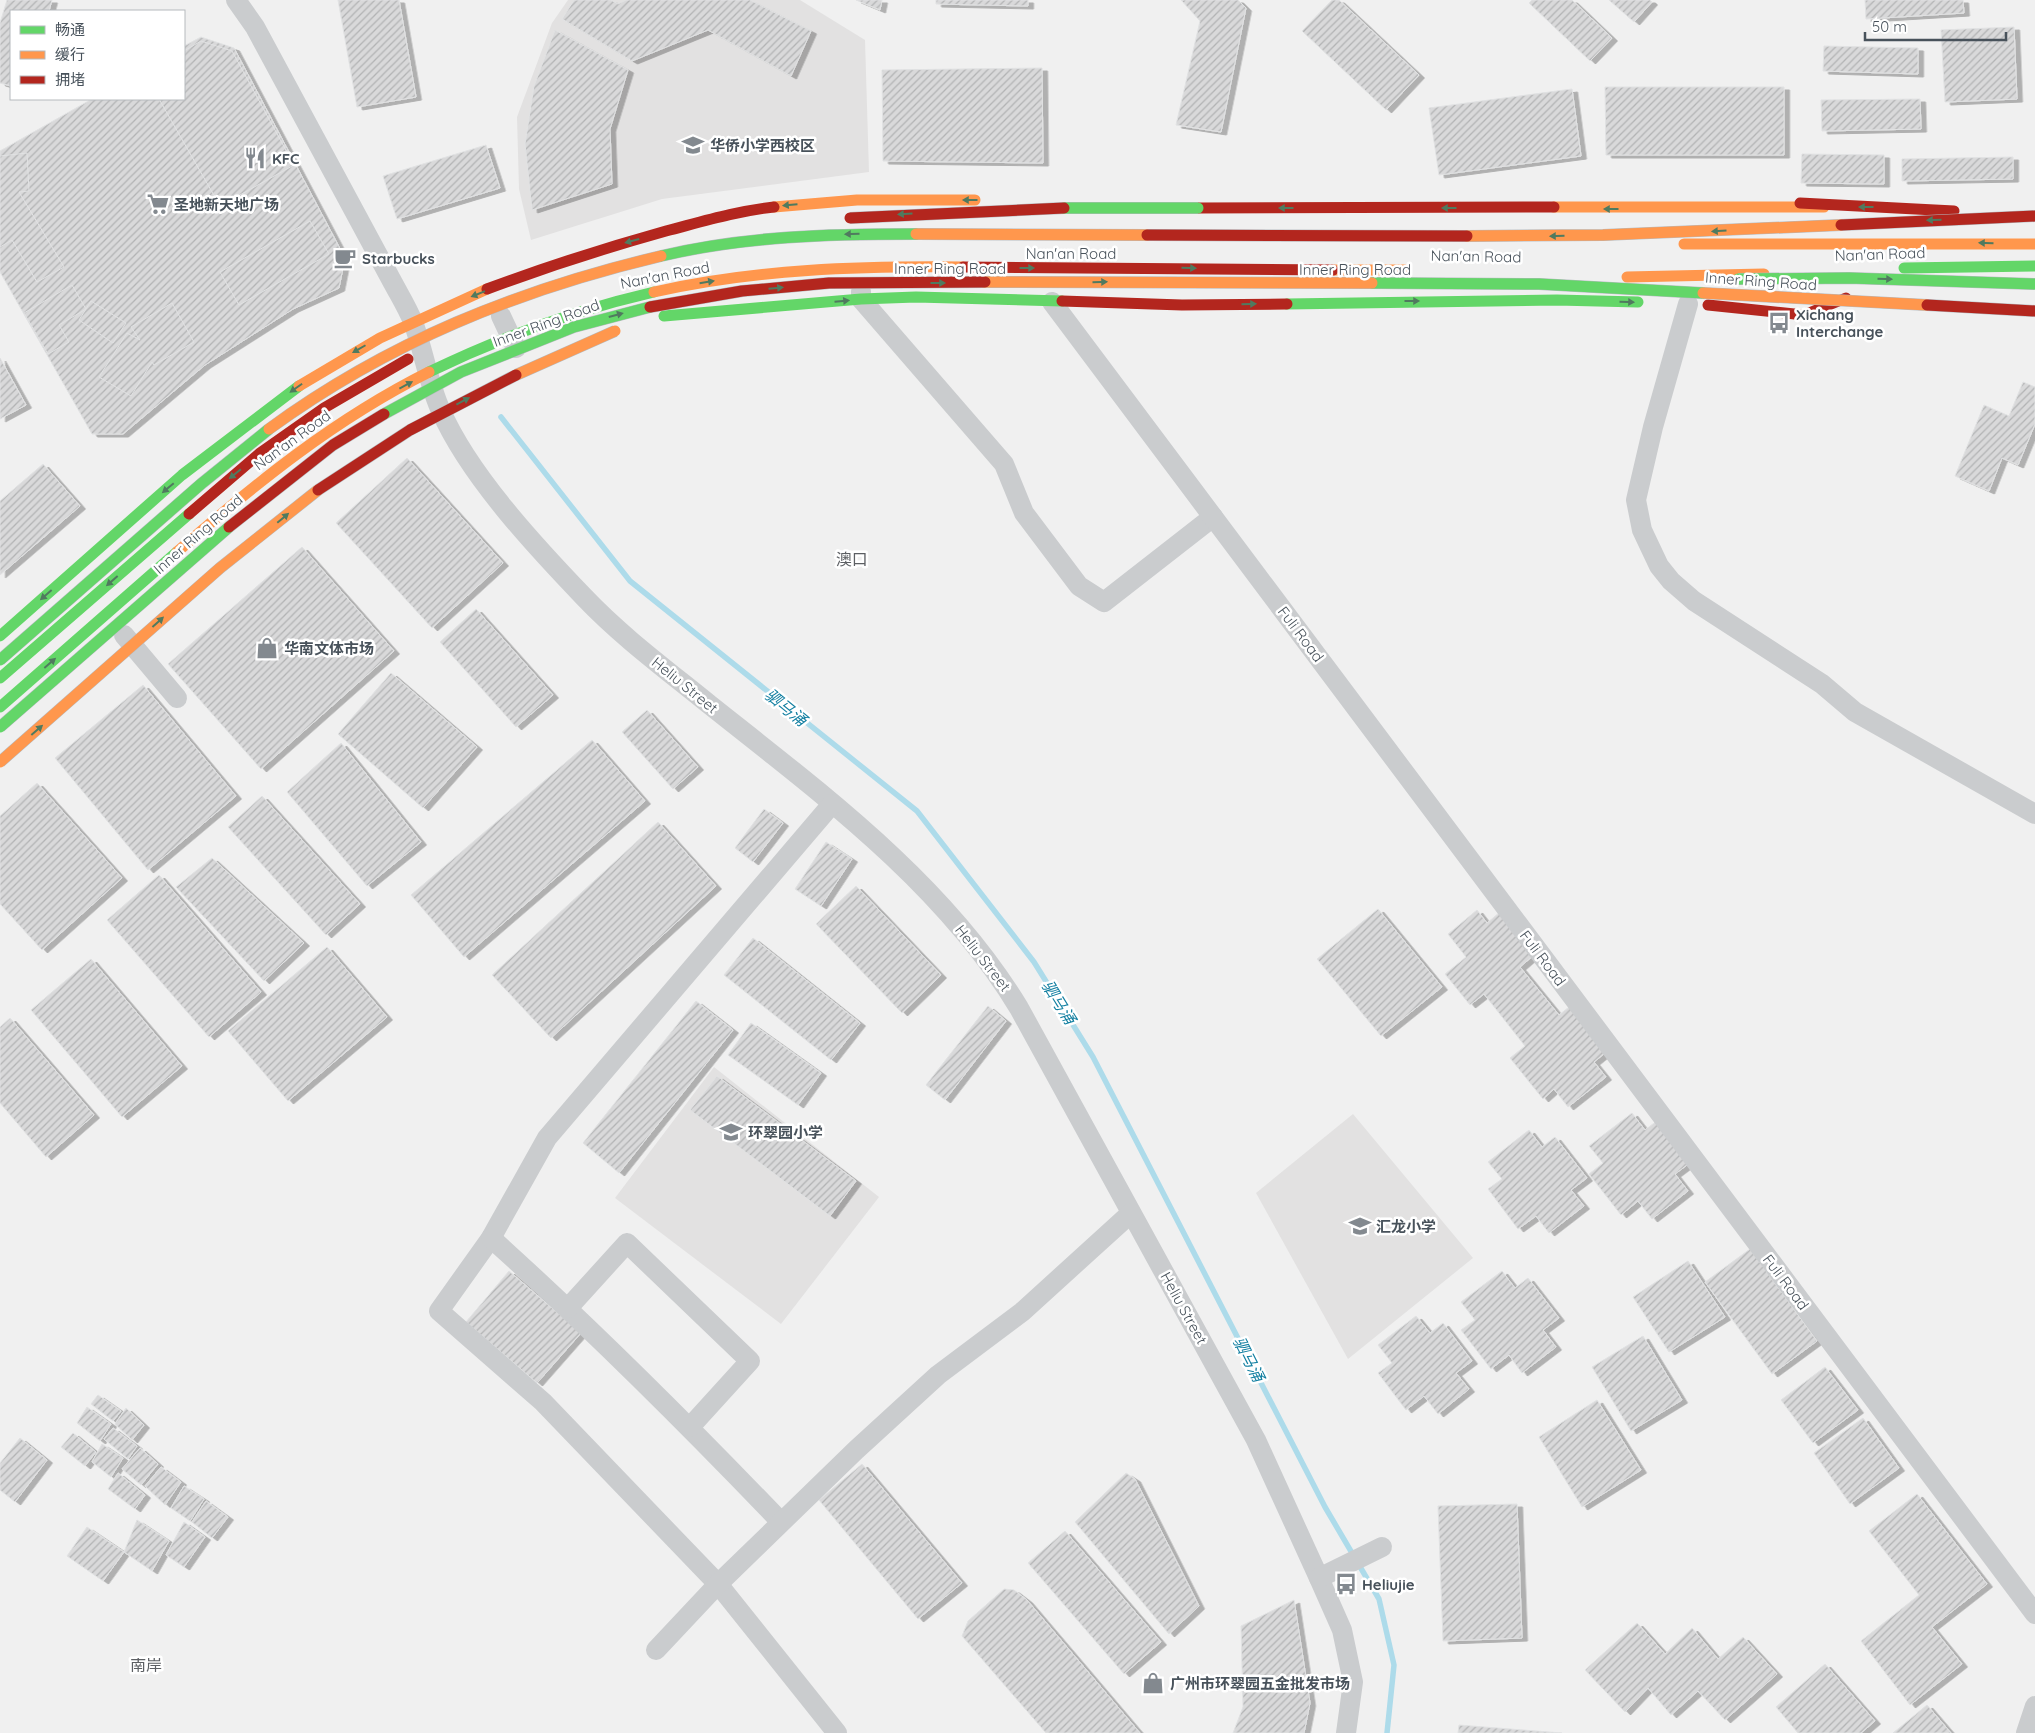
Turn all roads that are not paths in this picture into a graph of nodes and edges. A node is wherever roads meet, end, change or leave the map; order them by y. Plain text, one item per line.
1 (236, 0) edge
2 (1124, 199) junction
3 (1001, 200) junction
4 (1824, 207) junction
5 (2035, 216) edge
6 (836, 220) dead end
7 (2001, 220) junction
8 (1763, 221) junction
9 (2035, 221) edge
10 (1178, 223) junction
11 (810, 224) dead end
12 (676, 228) junction
13 (936, 242) junction
14 (1130, 242) junction
15 (1940, 242) junction
16 (1814, 244) junction
17 (2035, 244) edge
18 (747, 245) junction
19 (2035, 266) edge
20 (1993, 267) junction
21 (1904, 268) junction
22 (860, 269) junction
23 (1422, 270) dead end
24 (1490, 271) dead end
25 (1533, 272) dead end
26 (1551, 273) dead end
27 (1730, 275) junction
28 (1608, 276) dead end
29 (1539, 284) junction
30 (2035, 284) edge
31 (1862, 292) junction
32 (1914, 292) joint
33 (1992, 296) dead end
34 (692, 298) junction
35 (861, 299) junction
36 (1557, 300) junction
37 (1448, 301) junction
38 (1052, 302) junction
39 (1651, 303) dead end
40 (1683, 304) joint
41 (2035, 311) edge
42 (501, 316) junction
43 (413, 322) junction
44 (509, 335) junction
45 (421, 352) junction
46 (520, 356) junction
47 (337, 362) junction
48 (428, 373) junction
49 (353, 390) junction
50 (434, 393) junction
51 (364, 409) junction
52 (1213, 517) junction
53 (120, 629) junction
54 (0, 636) edge
55 (0, 660) edge
56 (0, 678) edge
57 (177, 698) dead end
58 (0, 707) edge
59 (0, 727) edge
60 (0, 736) edge
61 (0, 762) edge
62 (832, 804) junction
63 (2035, 814) edge
64 (1131, 1213) junction
65 (491, 1238) junction
66 (568, 1308) junction
67 (690, 1427) junction
68 (781, 1522) junction
69 (1382, 1546) dead end
70 (1319, 1578) junction
71 (718, 1584) junction
72 (2035, 1614) edge
73 (656, 1650) dead end
74 (2035, 1706) edge
75 (837, 1733) edge
76 (1346, 1733) edge
77 (2026, 1733) edge

1 - 43 street, Heliu Street
2 - 3 main road
2 - 4 main road
2 - 10 street
3 -> 12 main road
3 - 13 main road
4 -> 6 main road, bridge
7 -> 4 main road
4 - 8 street
5 -> 18 main road, Inner Ring Road, bridge
7 - 9 main road
7 - 15 main road
8 - 10 street
8 - 16 street
10 - 14 street
11 - 18 main road, bridge
12 - 18 main road
12 -> 43 main road
13 - 14 main road, Nan'an Road
13 - 18 main road, Nan'an Road
14 - 16 main road, Nan'an Road
15 - 16 main road, Nan'an Road
17 -> 15 main road, Nan'an Road
18 - 42 main road, Nan'an Road
18 - 55 main road, Inner Ring Road, bridge
19 - 20 main road, Nan'an Road
20 - 21 main road, Nan'an Road
20 - 33 street
21 - 27 main road, Nan'an Road
21 - 32 street
22 -> 23 main road, Nan'an Road
22 - 35 street
44 -> 22 main road, Nan'an Road
24 - 37 main road
25 - 26 main road, Nan'an Road
27 - 28 main road, Nan'an Road
27 - 31 main road
27 - 36 main road
29 -> 30 main road, bridge
34 -> 29 main road, Inner Ring Road, bridge
29 - 41 main road, Inner Ring Road, bridge
31 - 32 main road
31 - 40 main road
59 -> 34 main road, Inner Ring Road, bridge
61 -> 34 main road, bridge
35 - 38 main road
46 -> 35 main road
35 - 52 street
36 - 37 main road
36 -> 39 main road
38 -> 37 main road
38 - 52 street, Fuli Road
40 - 63 street
42 - 44 street
42 - 45 main road, Nan'an Road
43 - 45 street, Heliu Street
43 -> 47 main road
44 - 46 street
44 - 48 main road, Nan'an Road
45 - 48 street, Heliu Street
45 - 49 main road, Nan'an Road
46 - 50 main road
47 - 49 street
47 -> 54 main road
48 - 50 street, Heliu Street
51 -> 48 main road, Nan'an Road
49 - 51 street
49 -> 56 main road, Nan'an Road
50 - 53 main road
50 - 62 street, Heliu Street
58 -> 51 main road, Nan'an Road
52 - 72 street, Fuli Road
53 - 57 street
53 - 60 main road
62 - 64 street, Heliu Street
62 - 65 street
64 - 68 street
64 - 70 street, Heliu Street
65 - 66 street
65 - 71 street
66 - 67 street
66 - 67 street
67 - 68 street
68 - 71 street
69 - 70 street
70 - 76 street, Heliu Street
71 - 73 street
71 - 75 street
74 - 77 street

